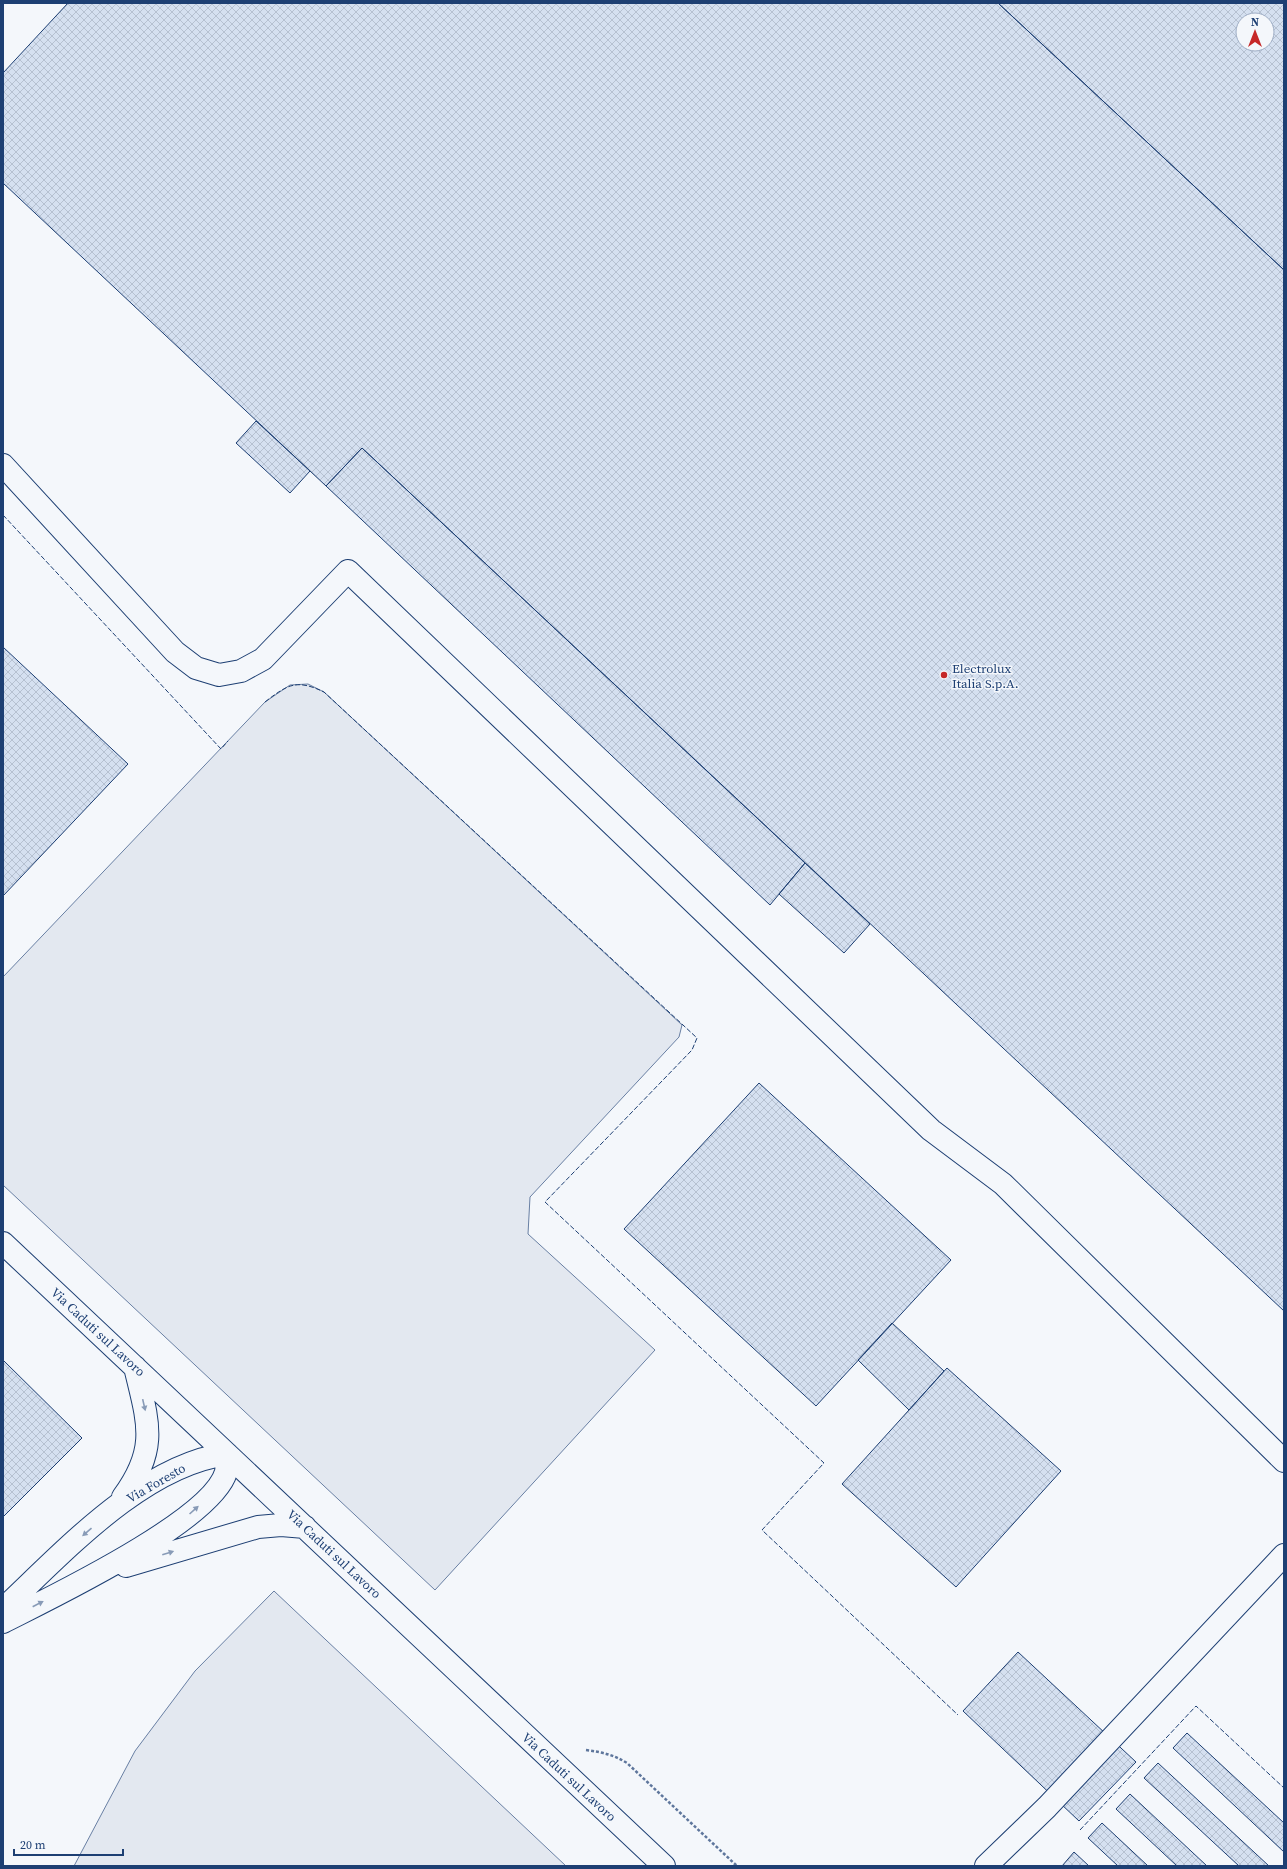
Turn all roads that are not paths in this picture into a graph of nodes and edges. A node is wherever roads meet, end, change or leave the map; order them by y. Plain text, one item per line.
1 (3, 465) edge
2 (3, 1243) edge
3 (135, 1367) junction
4 (227, 1454) junction
5 (1284, 1462) edge
6 (116, 1506) junction
7 (305, 1527) junction
8 (1284, 1556) edge
9 (90, 1577) junction
10 (3, 1609) edge
11 (3, 1622) edge
12 (664, 1866) edge
13 (986, 1866) edge

1 - 5 street
2 - 3 street, Via Caduti sul Lavoro
3 - 4 street, Via Caduti sul Lavoro
3 -> 6 street
4 - 6 street, Via Foresto
4 - 7 street, Via Caduti sul Lavoro
9 -> 4 street
6 -> 10 street, Via Foresto
9 -> 7 street
7 - 12 street, Via Caduti sul Lavoro
8 - 13 street
11 -> 9 street

